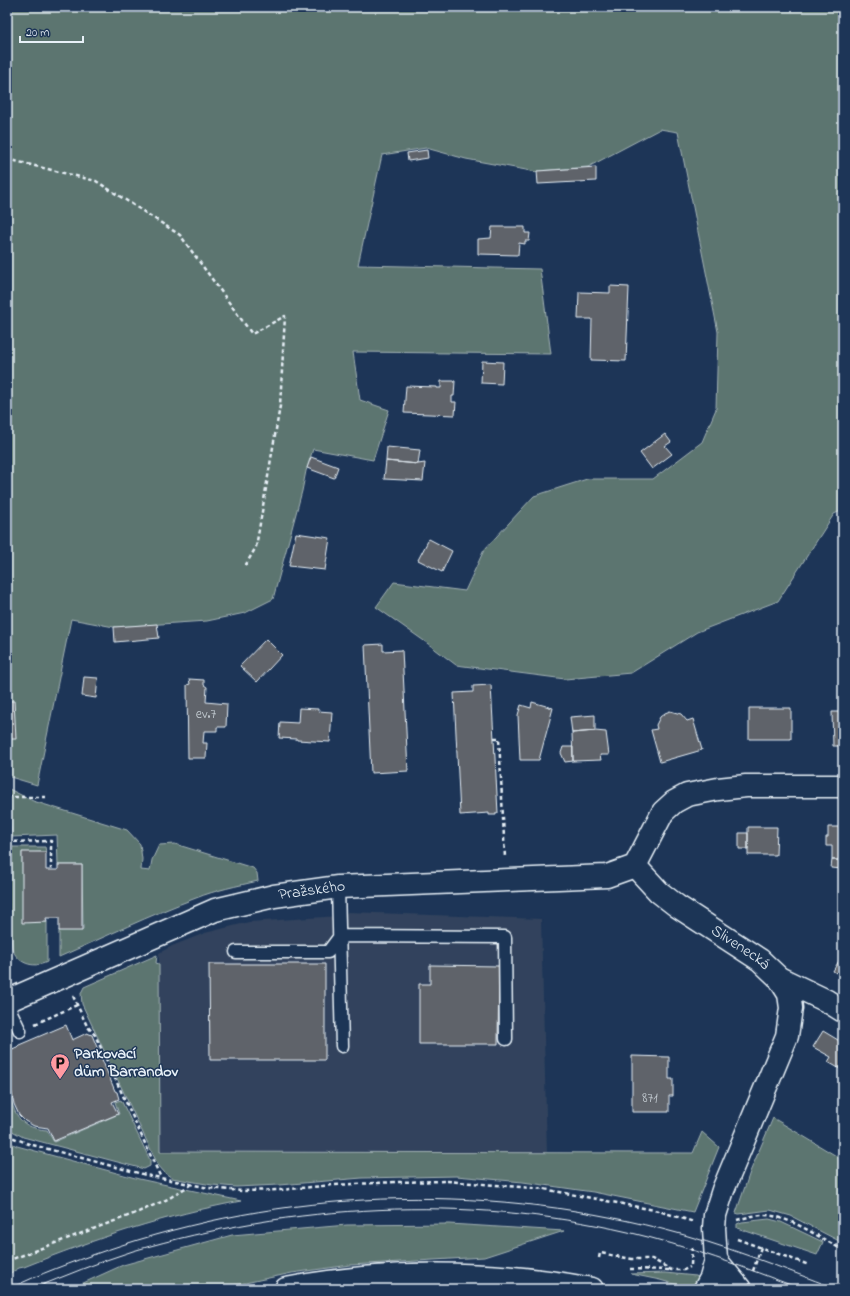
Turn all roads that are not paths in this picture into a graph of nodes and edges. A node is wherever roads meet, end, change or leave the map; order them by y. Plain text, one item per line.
1 (843, 786) edge
2 (635, 866) junction
3 (338, 887) junction
4 (340, 936) junction
5 (236, 952) dead end
6 (779, 978) junction
7 (7, 1001) edge
8 (7, 1004) edge
9 (843, 1011) edge
10 (20, 1031) road end
11 (506, 1039) dead end
12 (342, 1046) dead end
13 (716, 1260) junction
14 (746, 1283) edge
15 (286, 1289) edge
16 (592, 1289) edge
17 (705, 1289) edge

1 - 2 street
2 - 3 street, Pražského
2 - 6 street, Slivenecká
3 - 4 lane
3 - 7 street, Pražského
4 - 5 lane
4 - 11 lane
4 - 12 lane
6 - 9 street
6 - 13 street, Slivenecká
8 - 10 lane
13 - 14 street
13 - 17 street, Slivenecká
15 - 16 street

